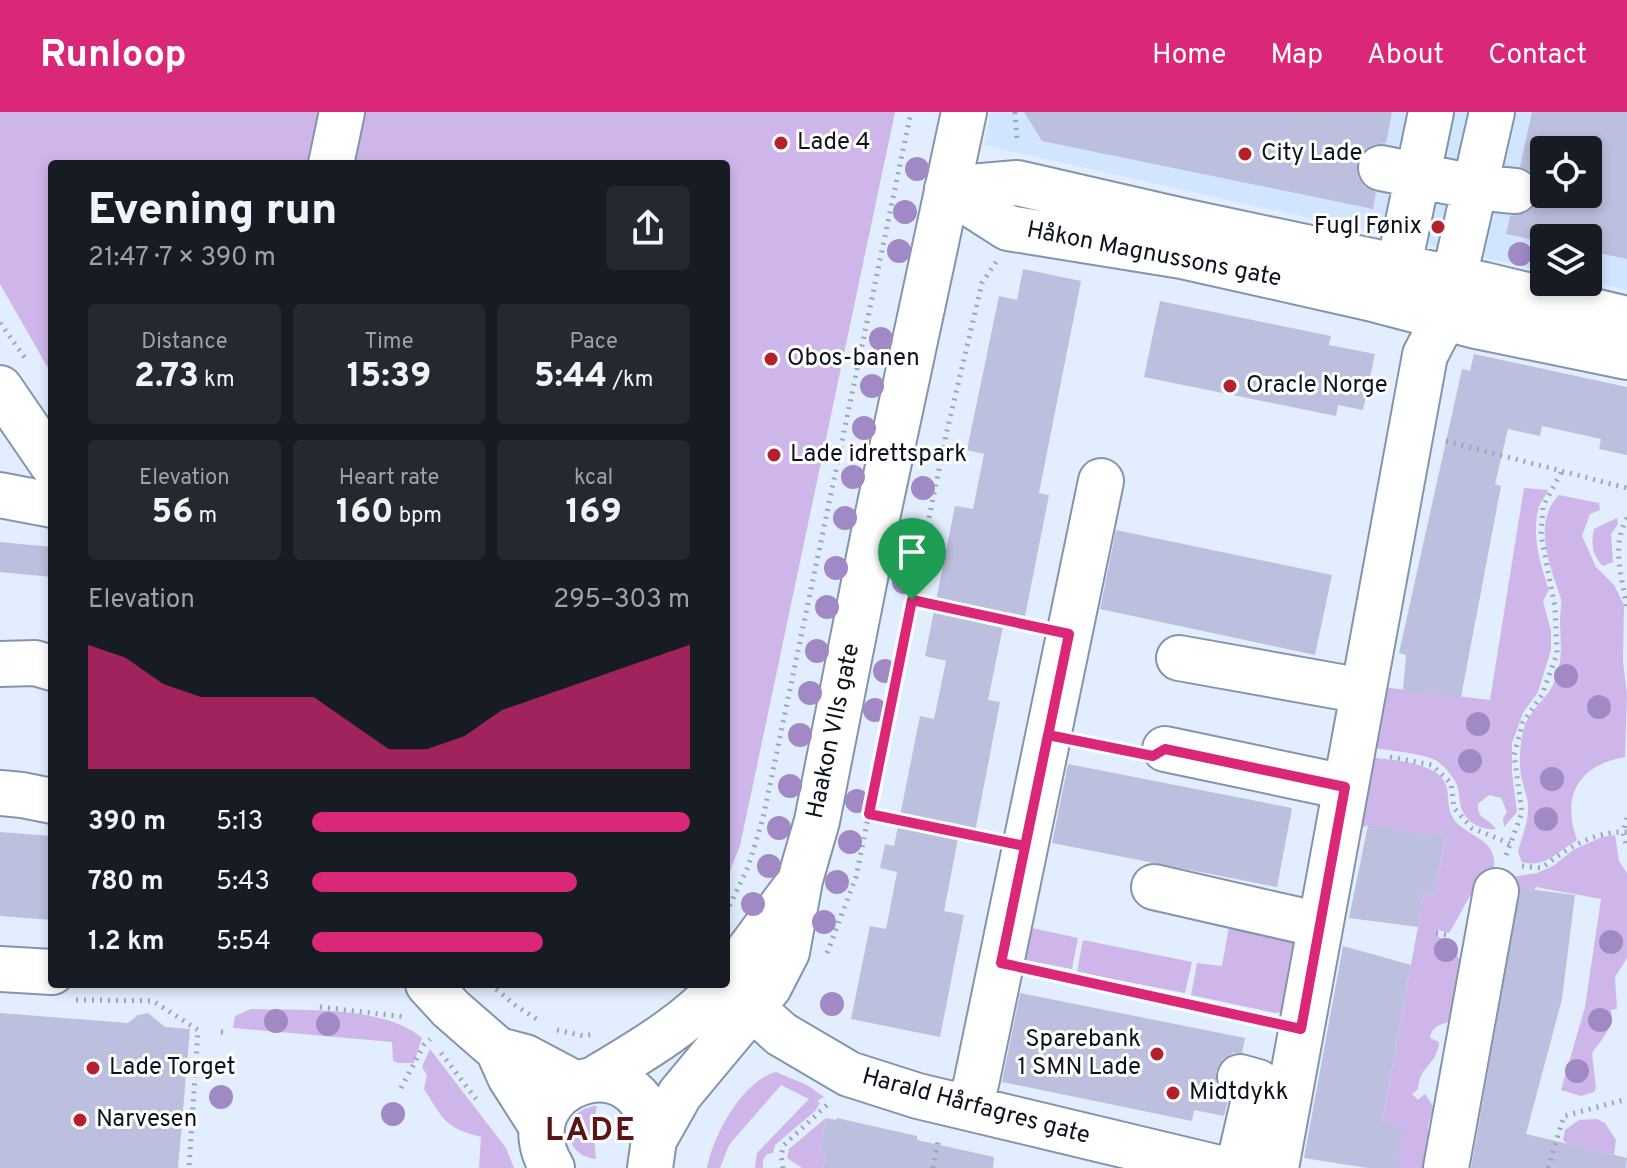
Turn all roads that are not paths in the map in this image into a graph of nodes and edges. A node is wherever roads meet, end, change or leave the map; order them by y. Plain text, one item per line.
1 (342, 112) edge
2 (964, 112) edge
3 (1431, 112) edge
4 (1492, 112) edge
5 (332, 160) edge
6 (1400, 172) junction
7 (947, 189) junction
8 (1494, 189) junction
9 (1395, 285) junction
10 (1448, 297) junction
11 (1627, 319) edge
12 (1627, 357) edge
13 (0, 388) edge
14 (48, 458) edge
15 (1101, 481) dead end
16 (0, 495) edge
17 (48, 504) edge
18 (1179, 658) dead end
19 (0, 664) edge
20 (48, 667) edge
21 (1363, 691) junction
22 (1165, 749) road end
23 (1348, 769) junction
24 (0, 793) edge
25 (48, 800) edge
26 (1499, 877) road end
27 (1154, 887) dead end
28 (1320, 925) junction
29 (0, 969) edge
30 (48, 983) edge
31 (734, 991) edge
32 (419, 1001) edge
33 (498, 1050) junction
34 (1240, 1077) dead end
35 (585, 1081) junction
36 (955, 1116) junction
37 (548, 1157) edge
38 (649, 1159) edge
39 (1219, 1168) edge
40 (1238, 1168) edge
41 (1276, 1168) edge
42 (1446, 1168) edge

1 - 5 street
2 - 7 street, Haakon VIIs gate
3 - 6 street
4 - 8 street
6 - 8 street
6 - 9 street
7 - 9 street, Håkon Magnussons gate
7 - 31 street, Haakon VIIs gate
8 - 10 street
9 - 10 street, Håkon Magnussons gate
10 - 11 street, Håkon Magnussons gate
10 - 12 street, Håkon Magnussons gate
10 - 21 street
13 - 14 street
15 - 36 street
16 - 17 street
18 - 21 street
19 - 20 street
21 - 23 street
22 - 23 street
23 - 28 street
24 - 25 street
26 - 42 street
27 - 28 street
28 - 41 street
29 - 30 street
31 - 35 street, Haakon VIIs gate
31 - 36 street, Harald Hårfagres gate
31 - 38 street, Haakon VIIs gate
32 - 33 street
33 - 35 street
33 - 37 street
34 - 40 street
35 - 37 street, Haakon VIIs gate
35 - 38 street
36 - 39 street, Harald Hårfagres gate

